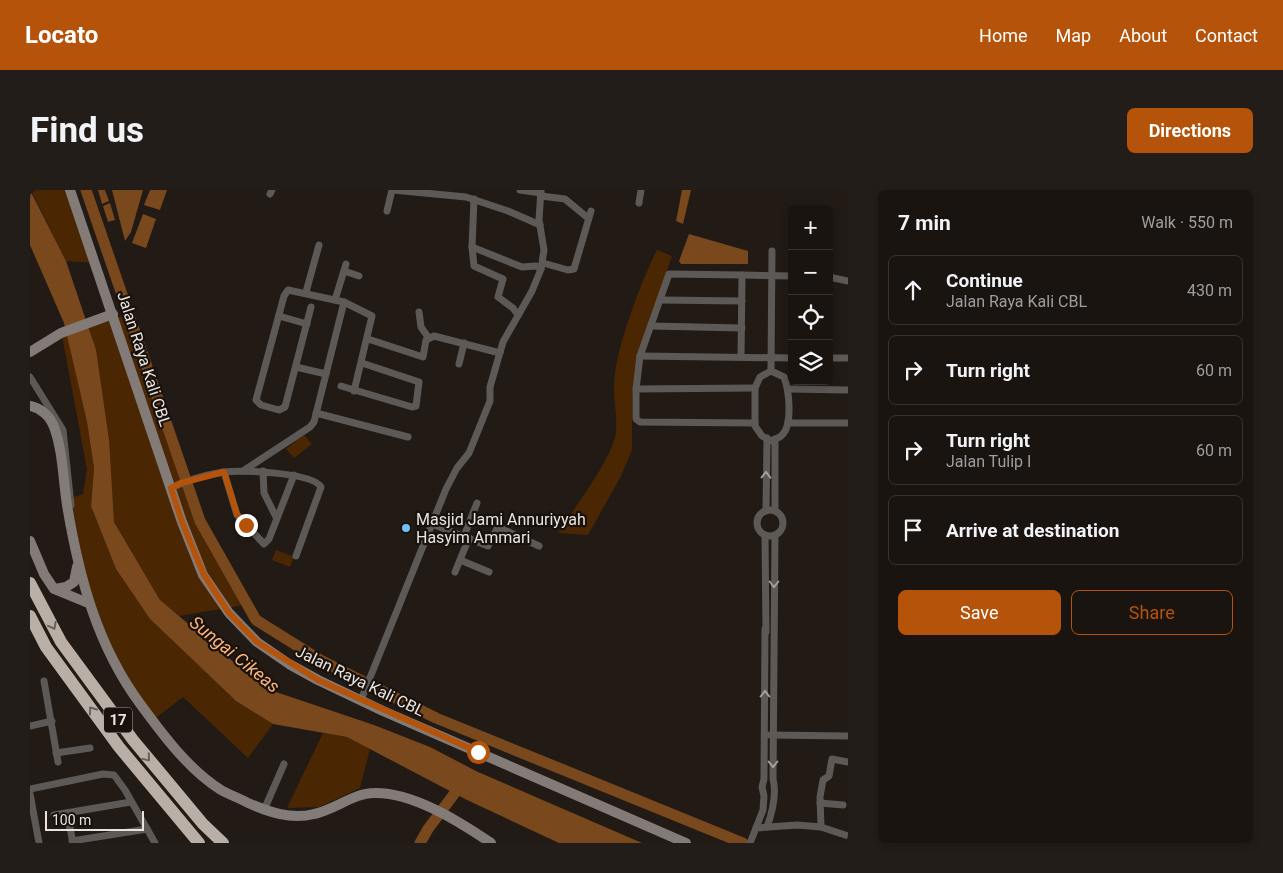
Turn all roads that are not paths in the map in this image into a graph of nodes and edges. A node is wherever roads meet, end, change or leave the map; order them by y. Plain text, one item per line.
1 (70, 190) edge
2 (393, 190) edge
3 (520, 190) edge
4 (641, 190) edge
5 (428, 191) edge
6 (541, 193) edge
7 (474, 199) junction
8 (639, 203) dead end
9 (388, 211) dead end
10 (540, 225) junction
11 (319, 245) dead end
12 (472, 247) junction
13 (772, 251) dead end
14 (542, 266) junction
15 (742, 275) junction
16 (360, 276) dead end
17 (772, 276) junction
18 (788, 276) edge
19 (833, 278) edge
20 (848, 281) edge
21 (306, 292) junction
22 (335, 300) junction
23 (660, 300) junction
24 (742, 301) junction
25 (344, 302) junction
26 (312, 307) dead end
27 (419, 312) dead end
28 (113, 314) junction
29 (518, 315) junction
30 (279, 316) junction
31 (307, 324) junction
32 (651, 326) junction
33 (742, 328) junction
34 (428, 337) junction
35 (368, 339) junction
36 (464, 343) junction
37 (30, 352) edge
38 (500, 353) junction
39 (640, 356) junction
40 (741, 357) junction
41 (771, 358) junction
42 (788, 358) edge
43 (833, 358) edge
44 (848, 358) edge
45 (362, 363) junction
46 (459, 364) dead end
47 (296, 367) junction
48 (771, 371) junction
49 (326, 374) junction
50 (30, 377) edge
51 (341, 386) dead end
52 (755, 388) junction
53 (636, 389) junction
54 (789, 389) junction
55 (848, 390) edge
56 (354, 391) junction
57 (30, 406) edge
58 (316, 413) junction
59 (755, 423) junction
60 (788, 423) junction
61 (848, 423) edge
62 (408, 437) dead end
63 (767, 438) junction
64 (775, 439) junction
65 (224, 472) junction
66 (243, 472) junction
67 (263, 472) junction
68 (294, 475) junction
69 (171, 488) junction
70 (477, 503) dead end
71 (775, 510) junction
72 (766, 511) junction
73 (276, 518) junction
74 (432, 524) junction
75 (765, 535) junction
76 (774, 535) junction
77 (466, 537) junction
78 (72, 538) junction
79 (30, 541) edge
80 (539, 546) dead end
81 (296, 556) dead end
82 (460, 560) junction
83 (78, 563) junction
84 (455, 572) dead end
85 (489, 572) dead end
86 (30, 583) edge
87 (54, 589) junction
88 (88, 603) junction
89 (30, 616) edge
90 (765, 630) junction
91 (774, 632) junction
92 (44, 681) dead end
93 (361, 700) junction
94 (52, 721) junction
95 (30, 726) edge
96 (765, 735) junction
97 (773, 735) junction
98 (848, 736) edge
99 (90, 748) dead end
100 (56, 753) junction
101 (58, 762) dead end
102 (848, 762) edge
103 (284, 764) dead end
104 (30, 788) edge
105 (30, 794) edge
106 (132, 802) junction
107 (820, 803) junction
108 (843, 805) dead end
109 (264, 810) junction
110 (68, 813) junction
111 (54, 815) dead end
112 (767, 827) junction
113 (821, 827) junction
114 (756, 828) junction
115 (147, 829) junction
116 (848, 836) edge
117 (751, 841) edge
118 (73, 842) edge
119 (39, 843) edge
120 (155, 843) edge
121 (200, 843) edge
122 (224, 843) edge
123 (491, 843) edge
124 (686, 843) edge

1 - 28 main road, Jalan Raya Kali CBL
2 - 5 street
2 - 9 street
3 - 6 street
4 - 8 street
5 - 7 street
6 - 10 street
6 - 14 street
7 - 10 street
7 - 12 street
10 - 14 street
11 - 21 street
12 - 14 street
12 - 29 street
13 - 17 street
14 - 29 street
15 - 17 street
15 - 23 street
15 - 24 street
16 - 22 street
17 - 18 street
17 - 41 street
19 - 20 street
21 - 22 street
21 - 30 street
22 - 25 street
23 - 24 street
23 - 32 street
24 - 33 street
25 - 35 street
25 - 49 street
26 - 31 street
27 - 34 street
28 - 37 main road
28 - 69 main road, Jalan Raya Kali CBL
29 - 38 street
30 - 31 street
30 - 47 street
31 - 47 street
32 - 33 street
32 - 39 street
33 - 40 street
34 - 35 street
34 - 36 street
35 - 45 street
36 - 38 street
36 - 46 street
38 - 74 street
39 - 40 street
39 - 53 street
40 - 41 street
41 - 42 street
41 - 48 street
43 - 44 street
45 - 56 street
45 - 56 street
47 - 49 street
48 - 52 street
48 - 54 street
49 - 58 street
50 - 78 street
51 - 56 street
52 - 53 street
52 - 59 street
53 - 59 street
54 - 55 street
54 - 60 street
57 - 78 main road
58 - 62 street
58 - 66 street
59 - 63 street
60 - 61 street
60 - 64 street
63 - 64 street
72 -> 63 street
64 - 71 street
65 - 66 street
65 - 69 street
65 - 73 street
66 - 67 street
67 - 68 street
67 - 73 street
68 - 73 street
68 - 81 street
69 - 93 main road, Jalan Raya Kali CBL
70 - 77 street
71 - 72 street
71 - 76 street
72 - 75 street
74 - 77 street
74 - 93 street
75 - 76 street
75 - 90 street
76 -> 91 street
77 - 80 street
77 - 82 street
78 - 83 main road
79 - 87 main road
82 - 84 street
82 - 85 street
83 - 87 main road
83 - 88 main road
86 -> 122 highway, 17
87 - 88 main road
88 - 109 main road
121 -> 89 highway, 17
90 - 91 street
96 -> 90 street
91 - 97 street
92 - 94 street
93 - 124 main road, Jalan Raya Kali CBL
94 - 95 street
94 - 100 street
96 - 97 street
96 - 114 street
97 - 98 street
97 -> 112 street
99 - 100 street
100 - 101 street
102 - 107 street
103 - 109 street
104 - 106 street
105 - 119 street
106 - 110 street
106 - 115 street
107 - 108 street
107 - 113 street
109 - 123 main road
110 - 111 street
110 - 118 street
112 - 113 street
112 - 114 street
113 - 116 street
114 - 117 street
115 - 118 street
115 - 120 street

